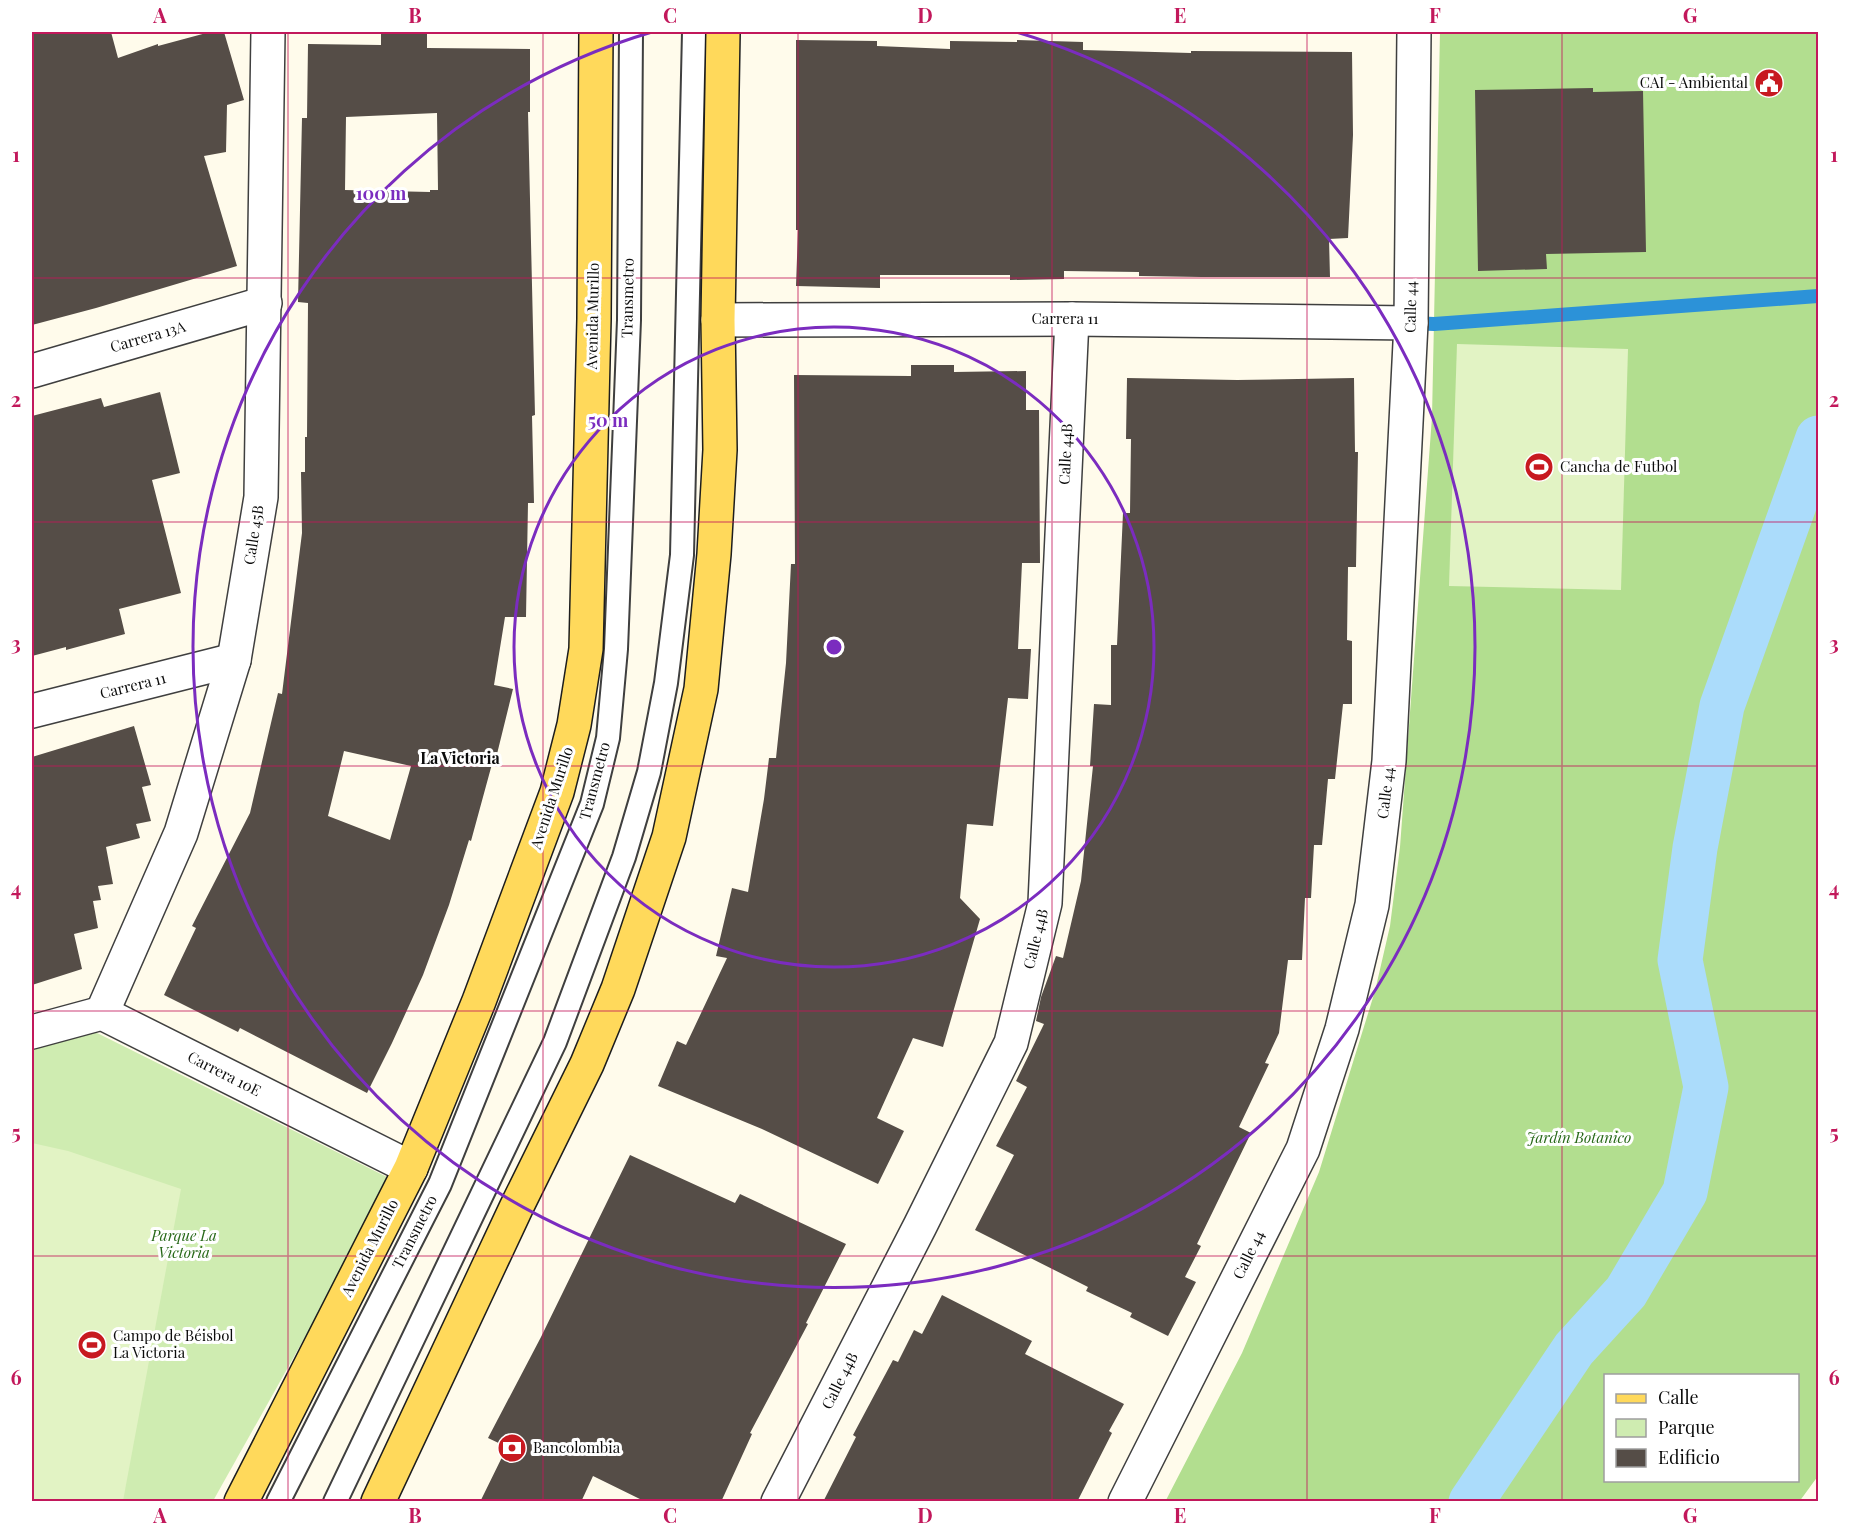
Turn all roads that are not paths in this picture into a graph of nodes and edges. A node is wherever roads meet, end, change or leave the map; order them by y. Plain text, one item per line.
1 (268, 32) edge
2 (596, 32) edge
3 (631, 32) edge
4 (694, 32) edge
5 (723, 32) edge
6 (1414, 32) edge
7 (265, 303) junction
8 (1072, 319) junction
9 (718, 320) junction
10 (1411, 323) junction
11 (32, 371) edge
12 (234, 660) junction
13 (32, 711) edge
14 (102, 1013) junction
15 (32, 1032) edge
16 (411, 1168) junction
17 (241, 1502) edge
18 (278, 1502) edge
19 (335, 1502) edge
20 (378, 1502) edge
21 (778, 1502) edge
22 (1125, 1502) edge

1 - 7 street, Calle 45B
2 - 16 main road, Avenida Murillo
3 - 18 lane, Transmetro
4 - 19 lane
5 - 9 main road
6 - 10 street, Calle 44
7 - 11 street, Carrera 13A
7 - 12 street, Calle 45B
8 - 9 street, Carrera 11
8 - 10 street, Carrera 11
8 - 21 street, Calle 44B
9 - 20 main road
10 - 22 street, Calle 44
12 - 13 street, Carrera 11
12 - 14 street, Calle 45B
14 - 15 street
14 - 16 street, Carrera 10E
16 - 17 main road, Avenida Murillo

